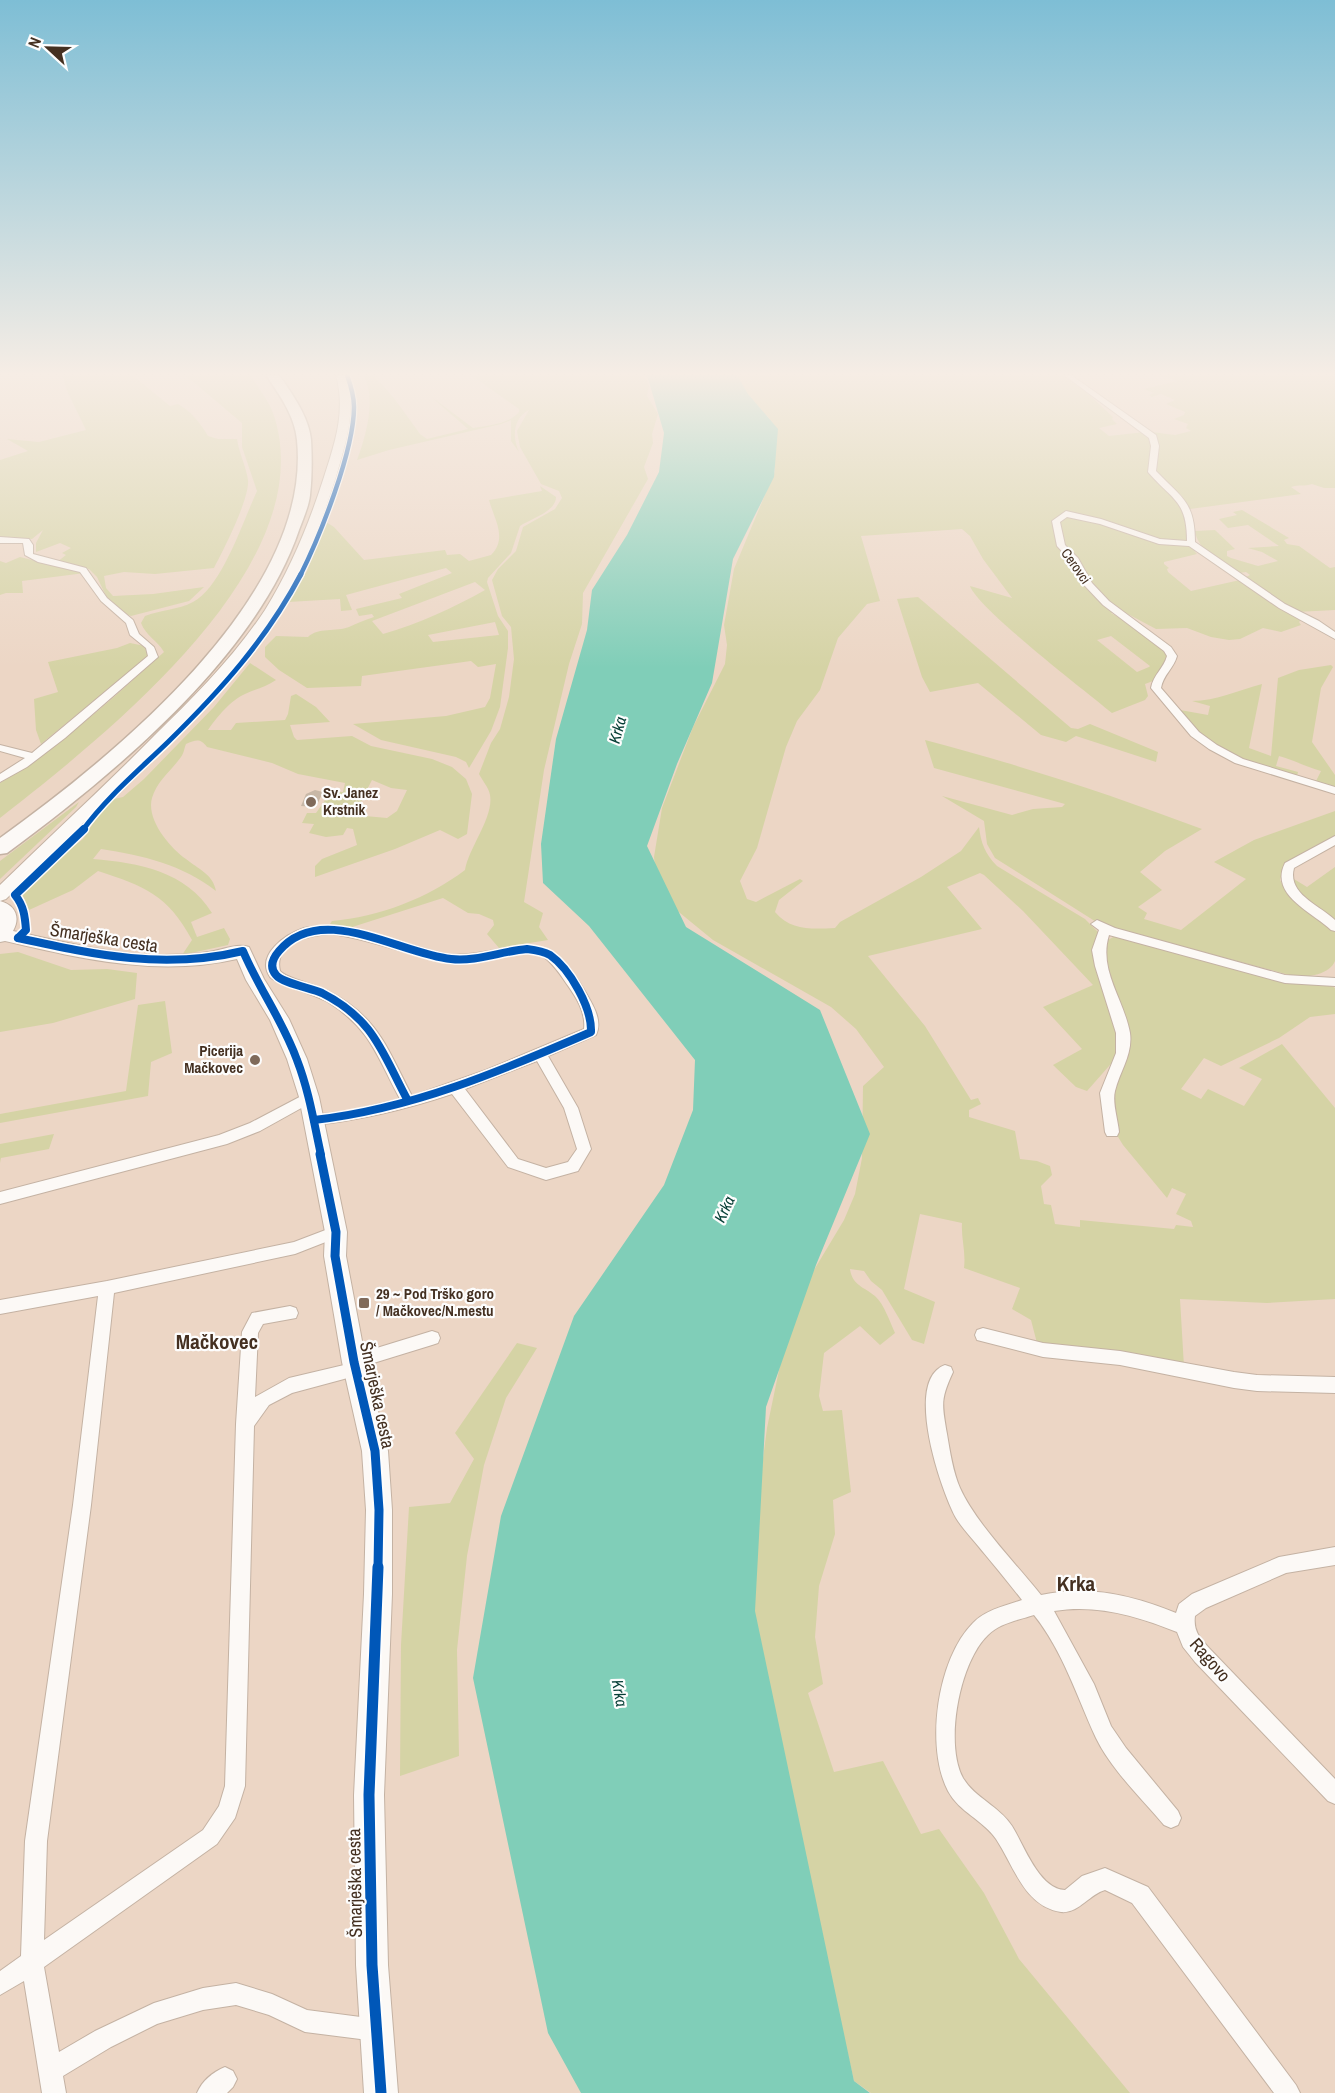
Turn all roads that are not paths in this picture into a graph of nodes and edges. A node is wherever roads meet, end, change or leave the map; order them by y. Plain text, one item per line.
1 (291, 473) edge
2 (306, 473) edge
3 (331, 473) edge
4 (1153, 473) edge
5 (0, 540) edge
6 (1191, 543) junction
7 (1335, 636) edge
8 (0, 748) edge
9 (34, 757) junction
10 (0, 779) edge
11 (1335, 791) edge
12 (43, 807) junction
13 (0, 830) edge
14 (1335, 840) edge
15 (0, 848) edge
16 (0, 895) edge
17 (0, 907) edge
18 (1335, 927) edge
19 (1, 935) edge
20 (1335, 971) edge
21 (1335, 982) edge
22 (538, 1053) junction
23 (458, 1091) dead end
24 (408, 1101) junction
25 (312, 1108) junction
26 (1113, 1132) dead end
27 (0, 1198) edge
28 (336, 1232) junction
29 (107, 1288) junction
30 (0, 1307) edge
31 (290, 1313) dead end
32 (983, 1335) dead end
33 (432, 1338) dead end
34 (349, 1367) junction
35 (945, 1372) dead end
36 (1335, 1384) edge
37 (245, 1424) junction
38 (1335, 1556) edge
39 (1038, 1603) junction
40 (1183, 1624) junction
41 (1335, 1794) edge
42 (1171, 1818) dead end
43 (32, 1962) junction
44 (0, 1984) edge
45 (376, 2030) junction
46 (50, 2070) junction
47 (54, 2093) edge
48 (381, 2093) edge
49 (1288, 2093) edge

1 - 12 highway
2 - 12 highway
3 - 16 main road
4 - 6 street
5 - 9 street
6 - 7 street
6 - 11 street, Cerovci
8 - 9 street
9 - 10 street
12 - 13 highway
12 - 15 highway
14 - 18 street
17 - 19 main road
19 - 25 main road, Šmarješka cesta
20 - 21 street
21 - 26 street
22 - 23 street
22 - 24 street
22 - 24 street
24 - 25 street
25 - 27 street
25 - 28 main road, Šmarješka cesta
28 - 29 street
28 - 34 main road, Šmarješka cesta
29 - 30 street
29 - 43 street
31 - 37 street
32 - 36 street
33 - 34 street
34 - 37 street
34 - 45 main road, Šmarješka cesta
35 - 39 street
37 - 43 street
38 - 40 street, Ragovo
39 - 40 street
39 - 42 street
39 - 49 street
40 - 41 street, Ragovo
43 - 44 street
43 - 46 street
45 - 46 street
45 - 48 main road, Šmarješka cesta
46 - 47 street

